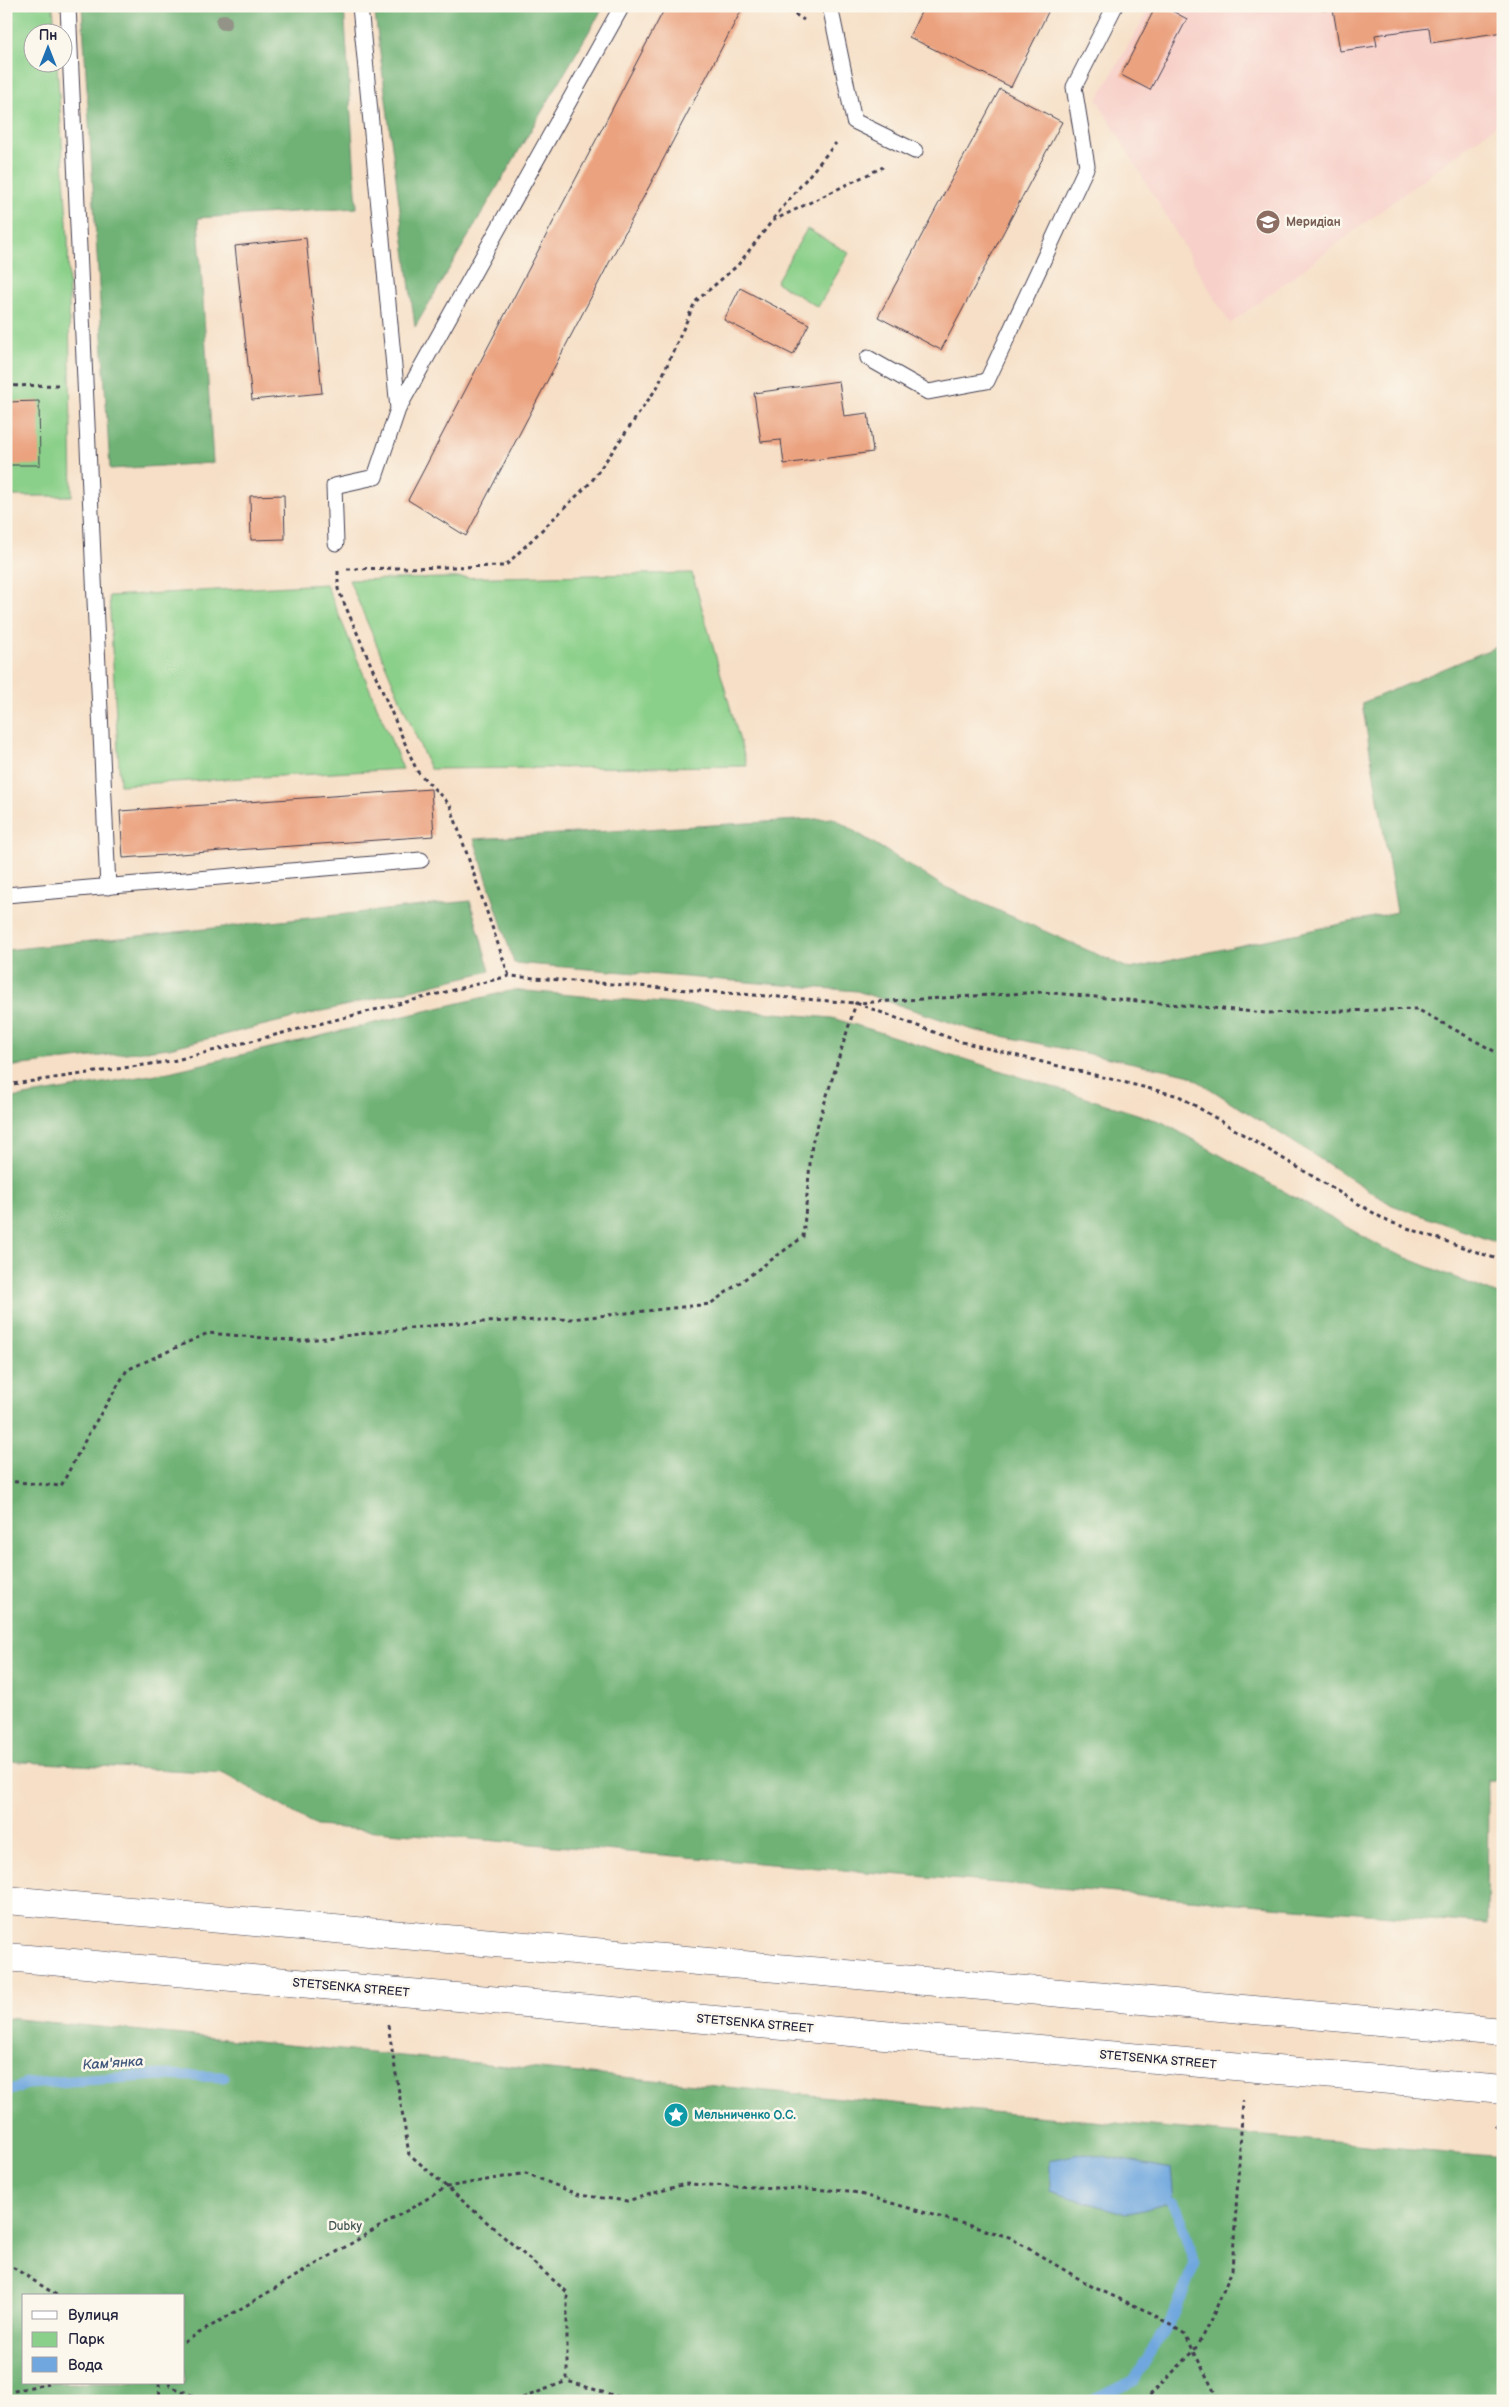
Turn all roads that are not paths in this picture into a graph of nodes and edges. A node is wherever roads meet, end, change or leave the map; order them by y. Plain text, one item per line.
1 (68, 6) edge
2 (360, 6) edge
3 (622, 6) edge
4 (830, 6) edge
5 (1115, 6) edge
6 (914, 151) road end
7 (868, 358) dead end
8 (398, 409) junction
9 (336, 543) dead end
10 (421, 860) dead end
11 (108, 887) junction
12 (6, 895) edge
13 (6, 1900) edge
14 (6, 1957) edge
15 (1503, 2032) edge
16 (1503, 2090) edge

1 - 11 lane
2 - 8 lane
3 - 8 lane
4 - 6 lane
5 - 7 lane
8 - 9 lane
10 - 11 lane
11 - 12 lane
13 - 15 main road
14 - 16 main road, STETSENKA STREET

